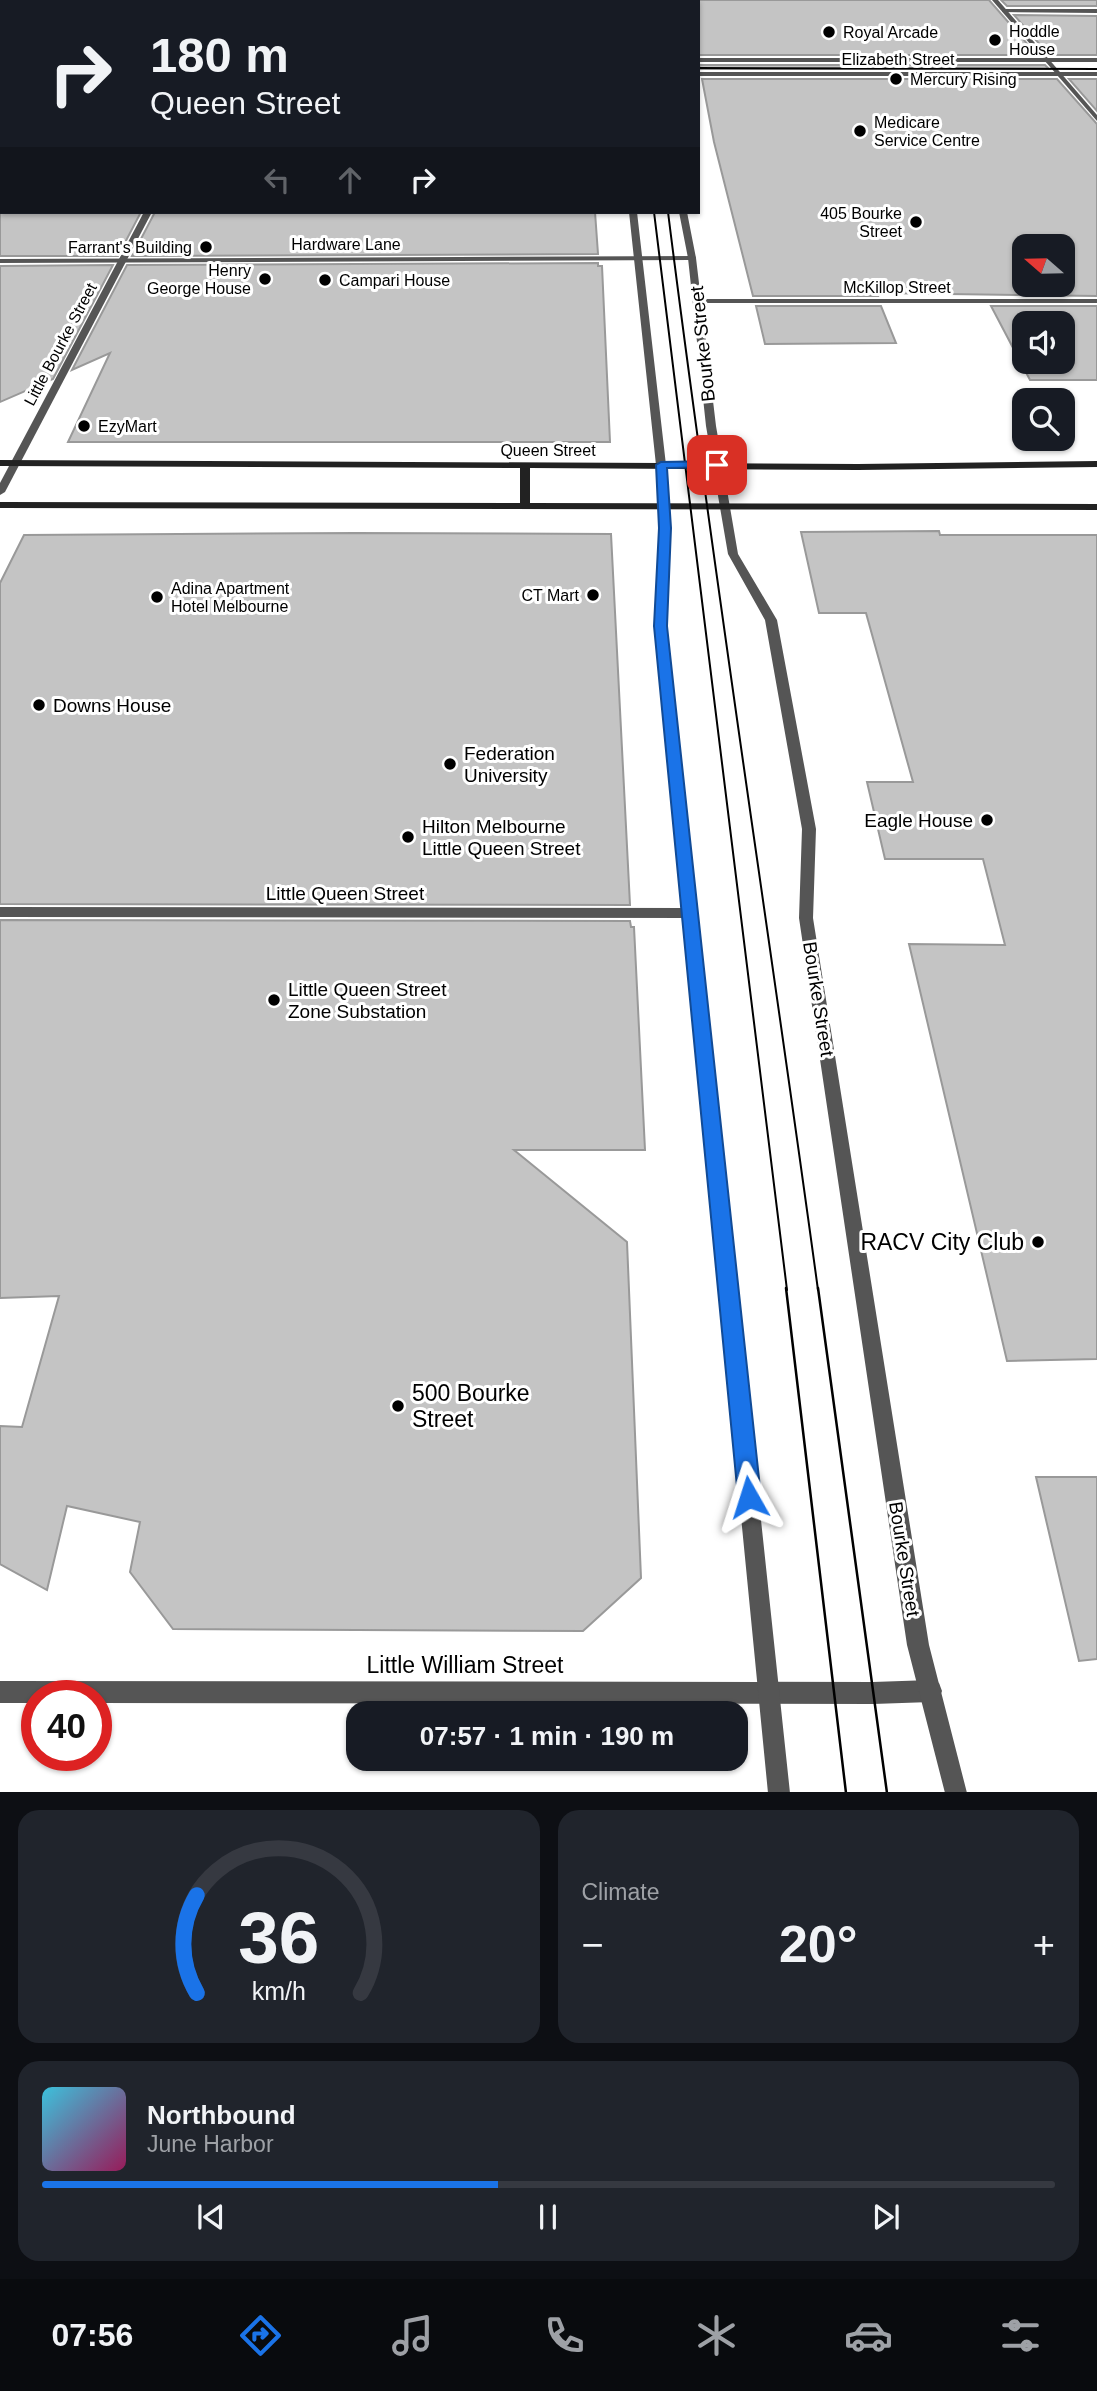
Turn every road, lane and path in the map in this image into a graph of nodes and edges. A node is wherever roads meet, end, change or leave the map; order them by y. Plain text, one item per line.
1 (995, 0) edge
2 (1004, 11) junction
3 (1097, 11) edge
4 (700, 60) edge
5 (1045, 60) junction
6 (1097, 60) edge
7 (700, 74) edge
8 (1056, 74) junction
9 (1097, 74) edge
10 (1097, 119) edge
11 (147, 214) edge
12 (633, 214) edge
13 (683, 214) edge
14 (640, 258) junction
15 (692, 258) junction
16 (123, 260) junction
17 (0, 261) edge
18 (698, 301) junction
19 (1097, 301) edge
20 (0, 463) edge
21 (14, 464) junction
22 (1097, 464) edge
23 (661, 465) junction
24 (717, 465) junction
25 (525, 467) junction
26 (0, 492) edge
27 (0, 505) edge
28 (526, 505) junction
29 (663, 506) junction
30 (726, 507) junction
31 (1097, 507) edge
32 (0, 912) edge
33 (690, 913) junction
34 (930, 1691) junction
35 (0, 1692) edge
36 (769, 1692) junction
37 (779, 1792) edge
38 (956, 1792) edge

1 - 2 street
2 - 3 street
2 - 5 street
4 - 5 street, Elizabeth Street
5 - 6 street, Elizabeth Street
5 - 8 street
7 - 8 street, Elizabeth Street
8 - 9 street, Elizabeth Street
8 - 10 street
11 - 16 street, Little Bourke Street
12 - 14 street
13 - 15 street, Bourke Street
14 - 15 street, Hardware Lane
14 - 16 street, Hardware Lane
14 - 23 street
15 - 18 street, Bourke Street
16 - 17 street, Hardware Lane
16 - 21 street, Little Bourke Street
18 - 19 street, McKillop Street
18 - 24 street, Bourke Street
20 - 21 main road, Queen Street
21 - 25 main road, Queen Street
21 - 26 street, Little Bourke Street
22 - 24 main road, Queen Street
23 - 24 main road, Queen Street
23 - 25 main road, Queen Street
23 - 29 street
24 - 30 street, Bourke Street
25 - 28 main road
27 - 28 main road
28 - 29 main road
29 - 30 main road
29 - 33 street
30 - 31 main road
30 - 34 street, Bourke Street
32 - 33 street, Little Queen Street
33 - 36 street
34 - 36 street, Little William Street
34 - 38 street, Bourke Street
35 - 36 street, Little William Street
36 - 37 street

